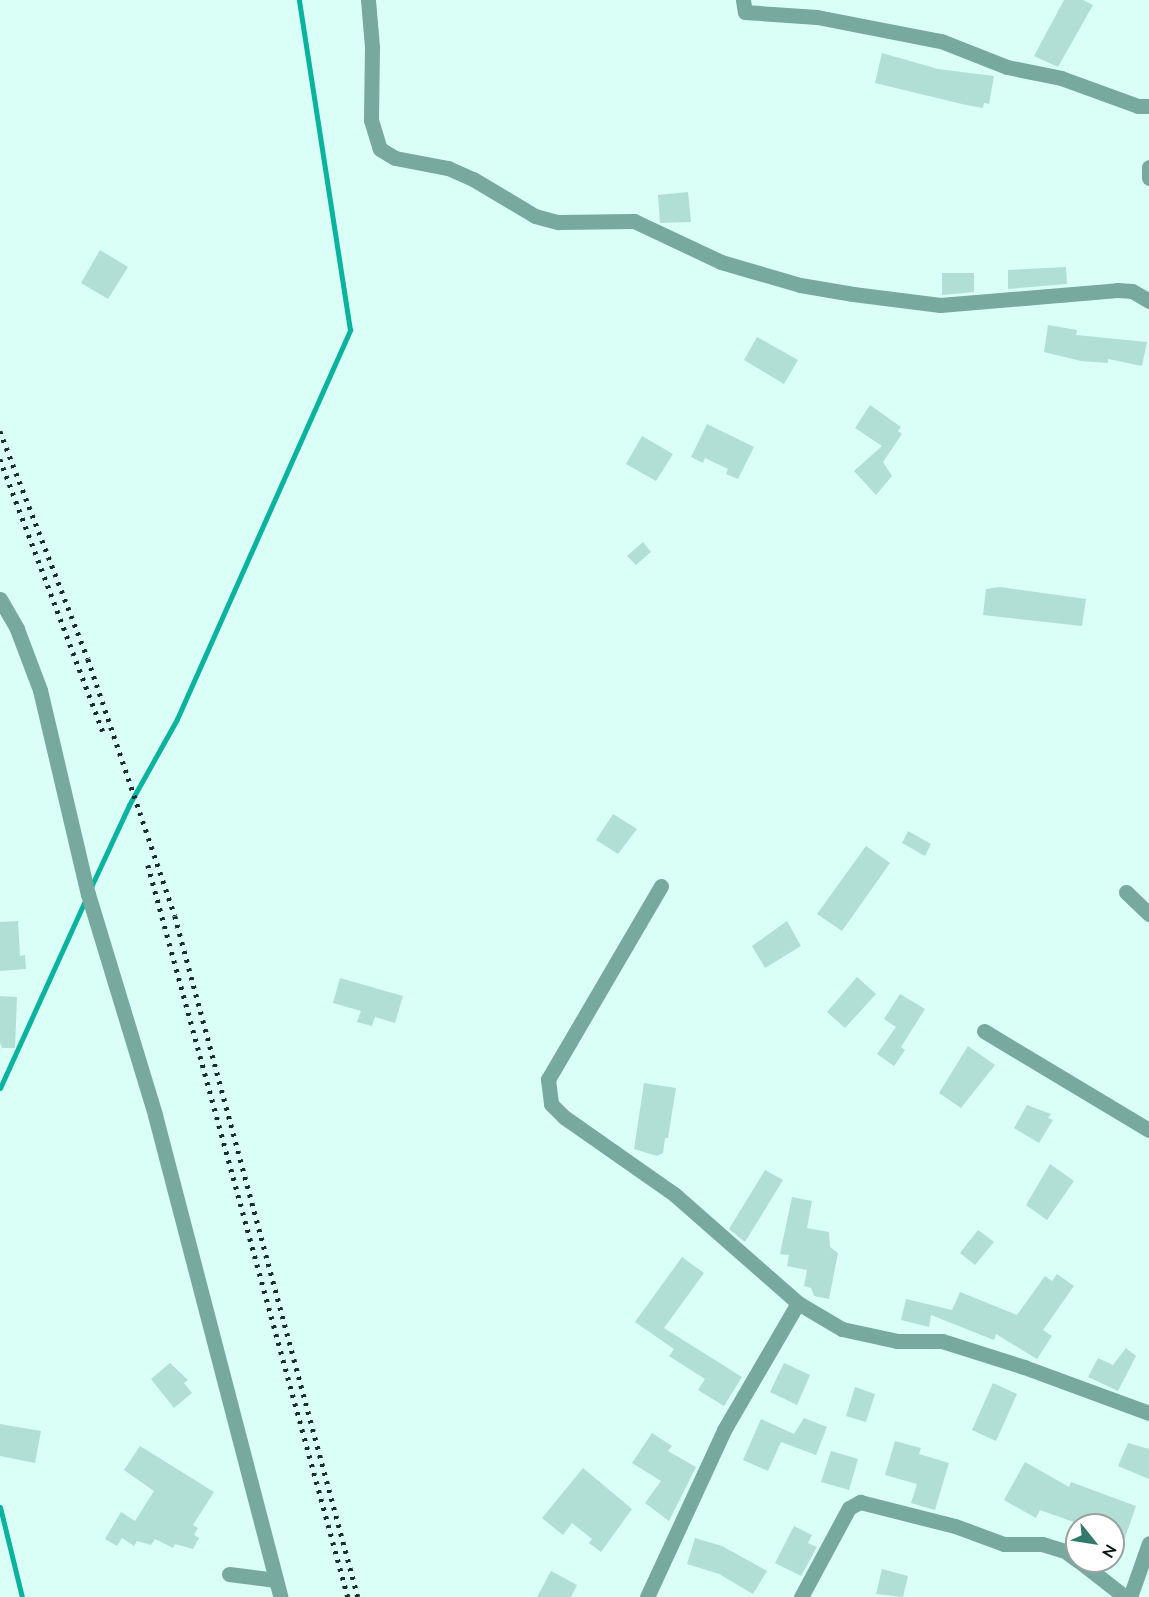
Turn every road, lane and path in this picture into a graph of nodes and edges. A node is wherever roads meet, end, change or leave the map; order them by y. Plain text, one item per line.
1 (368, 0) edge
2 (742, 0) edge
3 (1149, 106) edge
4 (1149, 167) edge
5 (1149, 178) edge
6 (1149, 301) edge
7 (0, 599) edge
8 (661, 886) dead end
9 (1126, 892) dead end
10 (1149, 914) edge
11 (984, 1030) dead end
12 (1149, 1130) edge
13 (798, 1303) junction
14 (1149, 1413) edge
15 (1149, 1543) edge
16 (1065, 1551) edge
17 (1095, 1573) edge
18 (229, 1574) dead end
19 (276, 1580) junction
20 (281, 1597) edge
21 (647, 1597) edge
22 (801, 1597) edge
23 (1125, 1597) edge
24 (1130, 1597) edge

1 - 6 street
2 - 3 street
4 - 5 street
7 - 19 street
8 - 13 street
9 - 10 street
11 - 12 street
13 - 14 street
13 - 21 street
15 - 24 street
16 - 22 street
17 - 23 street
18 - 19 street
19 - 20 street

